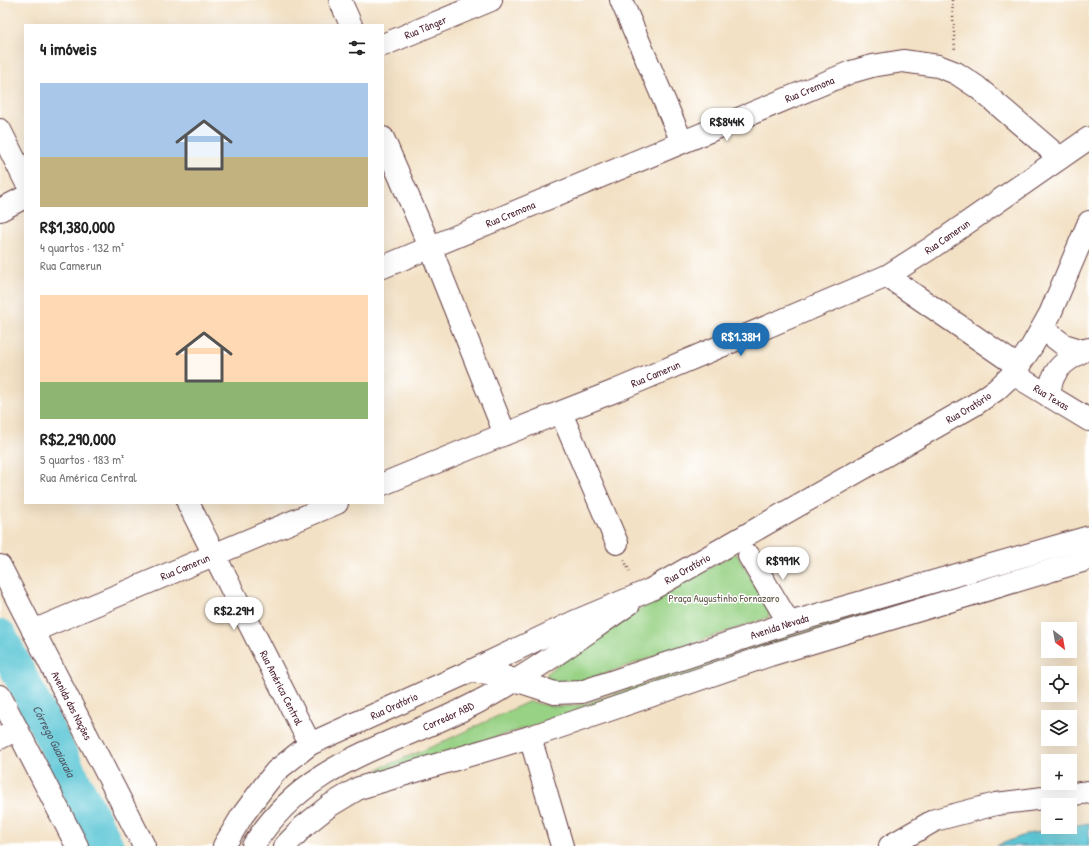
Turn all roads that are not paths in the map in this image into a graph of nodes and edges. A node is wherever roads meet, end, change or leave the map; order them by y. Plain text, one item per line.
1 (340, 0) edge
2 (491, 0) edge
3 (620, 0) edge
4 (351, 24) edge
5 (384, 45) edge
6 (0, 130) edge
7 (1089, 138) edge
8 (384, 140) edge
9 (682, 142) junction
10 (1089, 152) edge
11 (1060, 158) junction
12 (24, 178) edge
13 (24, 197) edge
14 (0, 210) edge
15 (1089, 222) edge
16 (430, 247) junction
17 (384, 267) edge
18 (887, 276) junction
19 (1043, 329) junction
20 (1086, 350) edge
21 (1016, 371) junction
22 (1049, 396) junction
23 (561, 413) junction
24 (1089, 420) edge
25 (505, 434) junction
26 (384, 484) edge
27 (189, 504) edge
28 (335, 504) edge
29 (1089, 537) edge
30 (617, 543) dead end
31 (214, 554) junction
32 (749, 556) dead end
33 (1089, 559) edge
34 (995, 564) junction
35 (0, 566) edge
36 (1000, 585) junction
37 (650, 590) junction
38 (788, 623) junction
39 (33, 630) junction
40 (471, 671) junction
41 (516, 681) junction
42 (0, 696) edge
43 (9, 734) edge
44 (530, 737) junction
45 (310, 744) junction
46 (1089, 792) edge
47 (77, 846) edge
48 (144, 846) edge
49 (224, 846) edge
50 (253, 846) edge
51 (285, 846) edge
52 (562, 846) edge
53 (890, 846) edge

1 - 4 main road
2 - 5 main road, Rua Tânger
3 - 9 main road
6 - 12 main road
7 - 11 main road, Rua Camerun
8 - 16 main road
9 - 11 main road, Rua Cremona
9 - 16 main road, Rua Cremona
10 - 11 main road
11 - 18 main road, Rua Camerun
13 - 14 main road
15 - 19 main road, Rua Oratório
16 - 17 main road, Rua Cremona
16 - 25 main road
18 - 21 main road, Rua Texas
18 - 23 main road, Rua Camerun
19 - 20 main road
19 - 21 main road, Rua Oratório
20 - 22 main road
21 - 22 main road, Rua Texas
21 - 37 main road, Rua Oratório
22 - 24 main road, Rua Texas
23 - 25 main road, Rua Camerun
23 - 30 main road
25 - 26 main road, Rua Camerun
27 - 31 main road, Rua América Central
28 - 31 main road, Rua Camerun
29 - 34 main road, Avenida Nevada
31 - 39 main road, Rua Camerun
31 - 45 main road, Rua América Central
32 - 38 main road
33 - 36 main road
34 - 36 main road
34 - 38 main road, Avenida Nevada
35 - 39 main road, Avenida das Nações
36 - 44 main road
37 - 40 main road, Rua Oratório
37 - 41 main road, Corredor ABD
38 - 41 main road, Avenida Nevada
39 - 48 main road, Avenida das Nações
40 - 41 main road, Avenida Nevada
40 - 45 main road, Rua Oratório
41 - 50 main road, Corredor ABD
42 - 43 main road
43 - 47 main road
44 - 51 main road
44 - 52 main road
45 - 49 main road, Rua Oratório
46 - 53 main road

